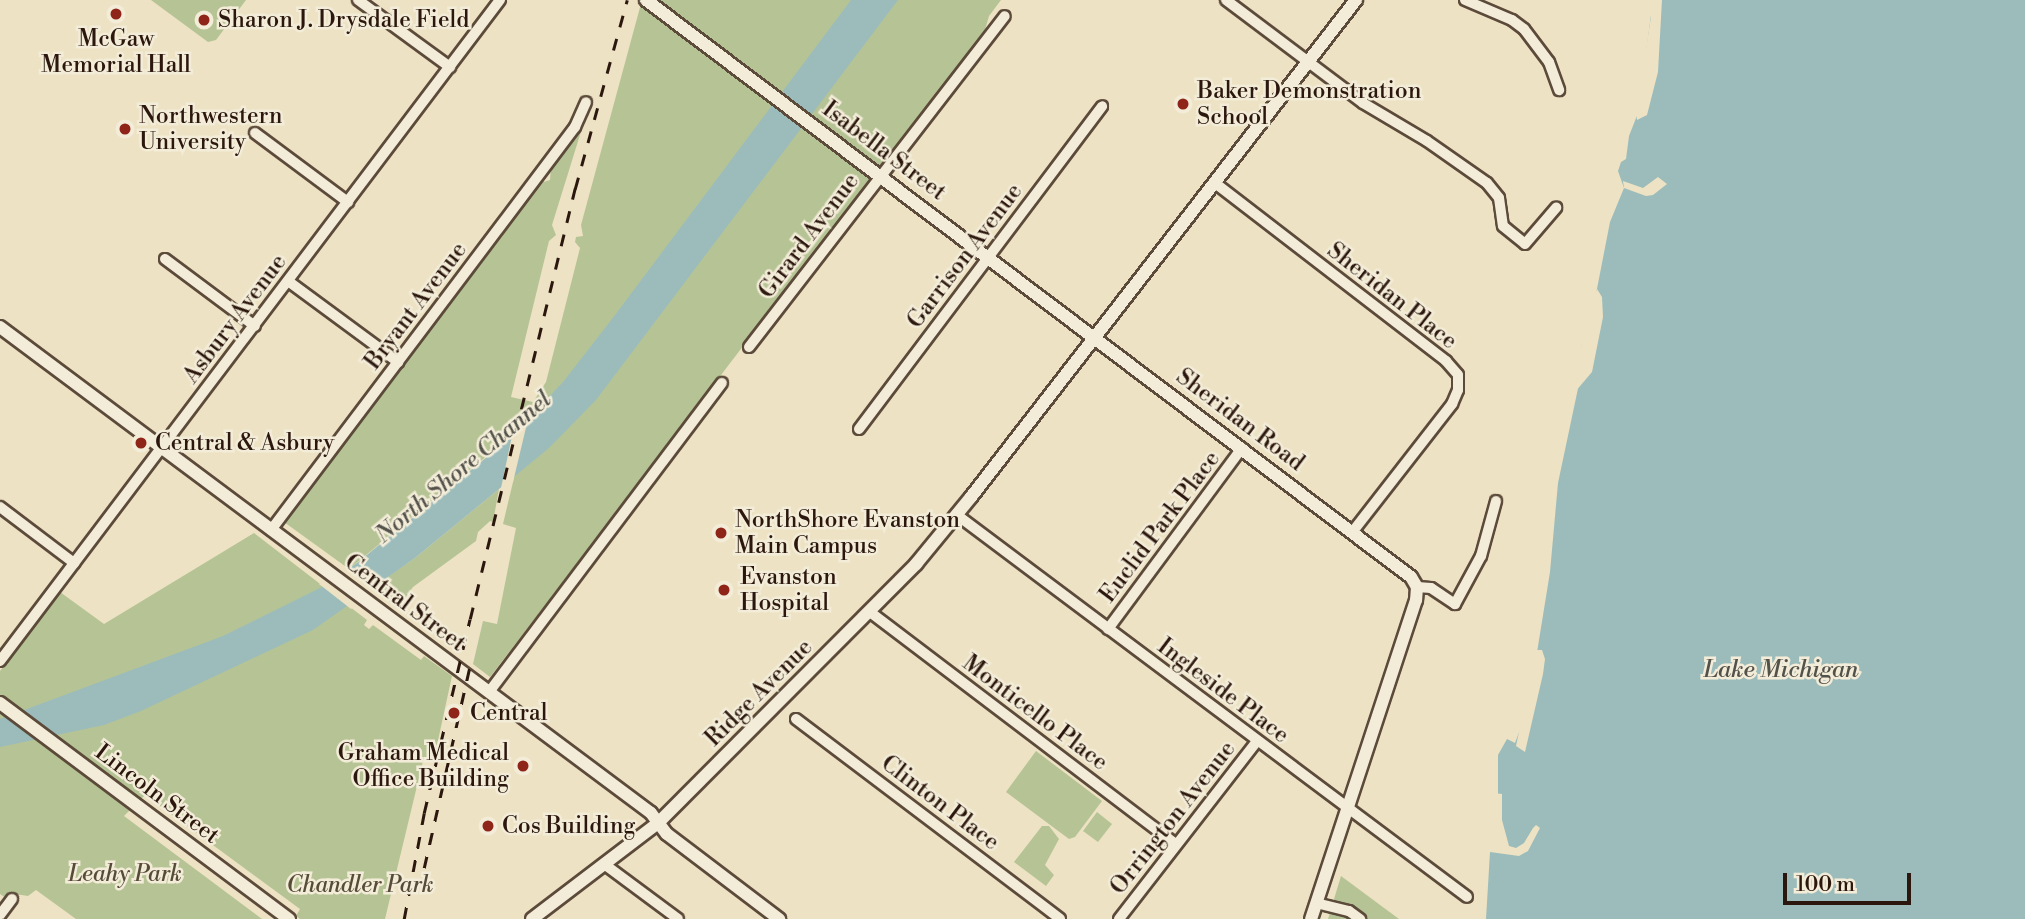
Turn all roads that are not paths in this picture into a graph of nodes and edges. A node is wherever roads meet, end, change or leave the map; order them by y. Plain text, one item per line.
1 (358, 0) edge
2 (500, 0) edge
3 (646, 0) edge
4 (1226, 0) edge
5 (1356, 0) edge
6 (1465, 0) edge
7 (1004, 16) dead end
8 (1308, 62) junction
9 (450, 67) junction
10 (1559, 90) dead end
11 (586, 102) dead end
12 (1102, 106) dead end
13 (255, 133) dead end
14 (880, 174) junction
15 (1215, 183) junction
16 (348, 202) junction
17 (1556, 208) dead end
18 (988, 256) junction
19 (165, 259) dead end
20 (288, 281) junction
21 (255, 326) junction
22 (0, 327) edge
23 (1095, 337) junction
24 (748, 347) dead end
25 (398, 362) junction
26 (722, 383) dead end
27 (859, 429) dead end
28 (162, 448) junction
29 (1242, 448) junction
30 (1496, 501) dead end
31 (0, 507) edge
32 (957, 515) junction
33 (271, 530) junction
34 (1353, 531) junction
35 (74, 563) junction
36 (1417, 587) junction
37 (870, 612) junction
38 (1108, 629) junction
39 (0, 661) edge
40 (489, 692) junction
41 (0, 703) edge
42 (796, 719) dead end
43 (1256, 741) junction
44 (1347, 809) junction
45 (658, 823) junction
46 (1176, 844) junction
47 (604, 864) junction
48 (1466, 897) dead end
49 (12, 899) dead end
50 (1316, 903) junction
51 (0, 915) edge
52 (289, 919) edge
53 (532, 919) edge
54 (678, 919) edge
55 (779, 919) edge
56 (1060, 919) edge
57 (1119, 919) edge
58 (1311, 919) edge
59 (1360, 919) edge

1 - 9 street
2 - 9 street, Asbury Avenue
3 - 14 street, Isabella Street
4 - 8 street
5 - 8 street
6 - 10 street
7 - 14 street, Girard Avenue
8 - 15 street
8 - 17 street
9 - 16 street, Asbury Avenue
11 - 25 street, Bryant Avenue
12 - 18 street, Garrison Avenue
13 - 16 street
14 - 18 street, Isabella Street
14 - 24 street, Girard Avenue
15 - 23 street
15 - 34 street, Sheridan Place
16 - 20 street, Asbury Avenue
18 - 23 street, Isabella Street
18 - 27 street, Garrison Avenue
19 - 21 street
20 - 21 street, Asbury Avenue
20 - 25 street
21 - 28 street, Asbury Avenue
22 - 28 street, Central Street
23 - 29 street, Sheridan Road
23 - 32 street, Ridge Avenue
25 - 33 street, Bryant Avenue
26 - 40 street
28 - 33 street, Central Street
28 - 35 street, Asbury Avenue
29 - 34 street, Sheridan Road
29 - 38 street, Euclid Park Place
30 - 36 street
31 - 35 street
32 - 37 street, Ridge Avenue
32 - 38 street, Ingleside Place
33 - 40 street, Central Street
34 - 36 street, Sheridan Road
35 - 39 street, Asbury Avenue
36 - 44 street
37 - 45 street, Ridge Avenue
37 - 46 street, Monticello Place
38 - 43 street, Ingleside Place
40 - 45 street, Central Street
41 - 52 street, Lincoln Street
42 - 56 street, Clinton Place
43 - 44 street, Ingleside Place
43 - 46 street, Orrington Avenue
44 - 48 street, Ingleside Place
44 - 50 street
45 - 47 street, Ridge Avenue
45 - 55 street, Central Street
46 - 57 street, Orrington Avenue
47 - 53 street, Ridge Avenue
47 - 54 street
49 - 51 street
50 - 58 street
50 - 59 street

